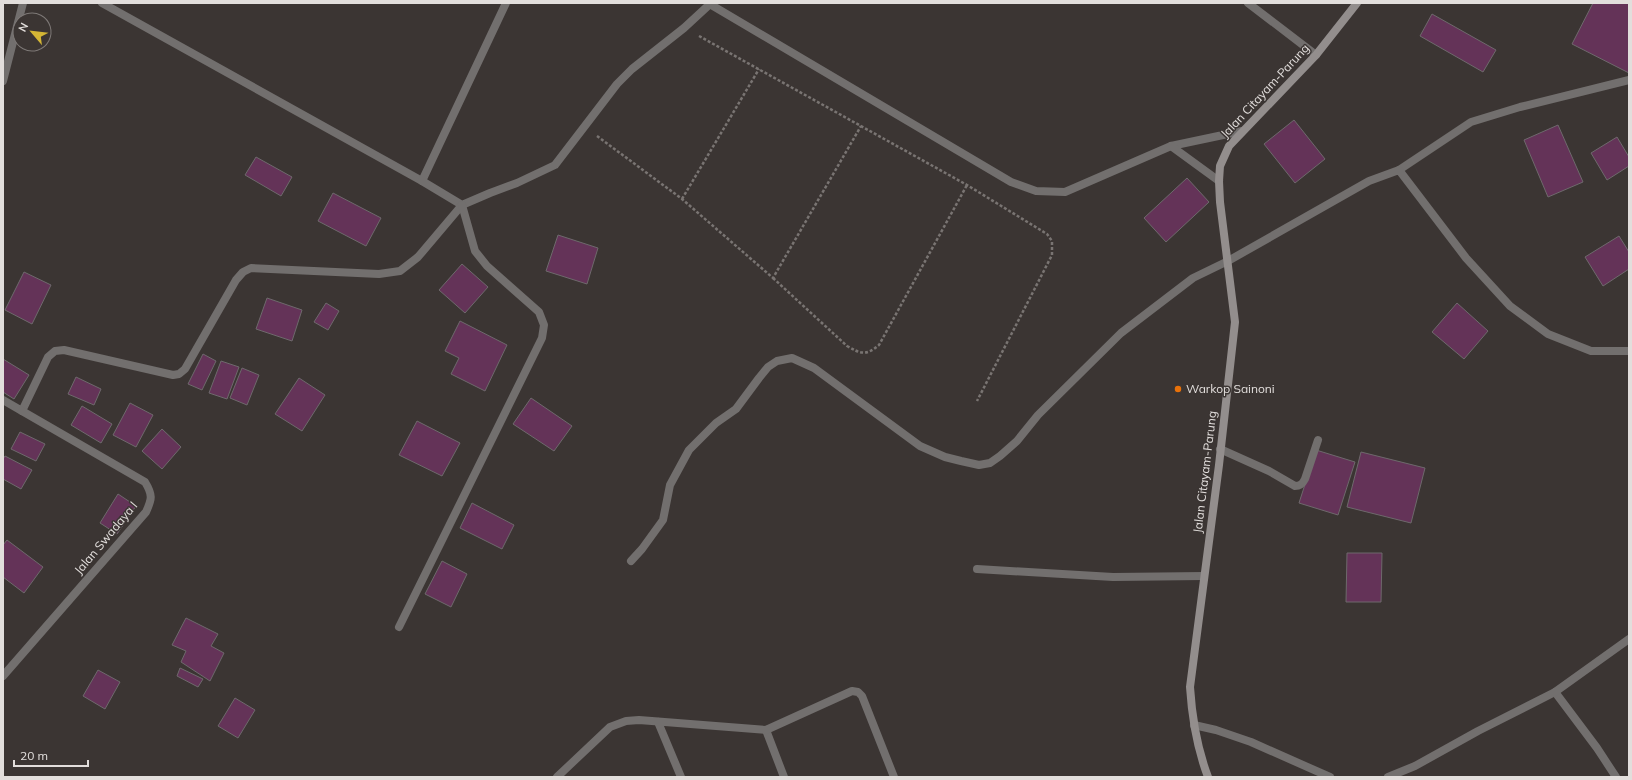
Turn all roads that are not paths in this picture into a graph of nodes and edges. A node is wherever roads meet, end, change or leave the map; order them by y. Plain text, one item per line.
1 (23, 3) edge
2 (102, 3) edge
3 (506, 3) edge
4 (1248, 3) edge
5 (1357, 3) edge
6 (709, 4) edge
7 (1316, 55) junction
8 (1629, 80) edge
9 (3, 81) edge
10 (1242, 131) junction
11 (1171, 146) junction
12 (1399, 170) junction
13 (422, 181) junction
14 (1219, 181) junction
15 (462, 205) junction
16 (1228, 261) junction
17 (1629, 351) edge
18 (3, 400) edge
19 (22, 411) junction
20 (1318, 440) dead end
21 (1220, 449) junction
22 (631, 561) dead end
23 (977, 569) dead end
24 (1204, 576) junction
25 (398, 627) dead end
26 (1629, 638) edge
27 (3, 676) edge
28 (1556, 692) junction
29 (658, 722) junction
30 (1194, 725) junction
31 (766, 730) junction
32 (557, 777) edge
33 (681, 777) edge
34 (784, 777) edge
35 (894, 777) edge
36 (1208, 777) edge
37 (1330, 777) edge
38 (1388, 777) edge
39 (1616, 777) edge

1 - 9 street
2 - 13 street
3 - 13 street
4 - 7 street
5 - 7 street, Jalan Citayam-Parung
6 - 11 street
6 - 15 street
7 - 10 street, Jalan Citayam-Parung
8 - 12 street
10 - 11 street
10 - 14 street, Jalan Citayam-Parung
11 - 14 street
12 - 16 street
12 - 17 street
13 - 15 street
14 - 16 street, Jalan Citayam-Parung
15 - 19 street
15 - 25 street
16 - 21 street, Jalan Citayam-Parung
16 - 22 street
18 - 19 street, Jalan Swadaya I
19 - 27 street, Jalan Swadaya I
20 - 21 street
21 - 24 street, Jalan Citayam-Parung
23 - 24 street
24 - 30 street, Jalan Citayam-Parung
26 - 28 street
28 - 38 street
28 - 39 street
29 - 31 street
29 - 32 street
29 - 33 street
30 - 36 street, Jalan Citayam-Parung
30 - 37 street
31 - 34 street
31 - 35 street

